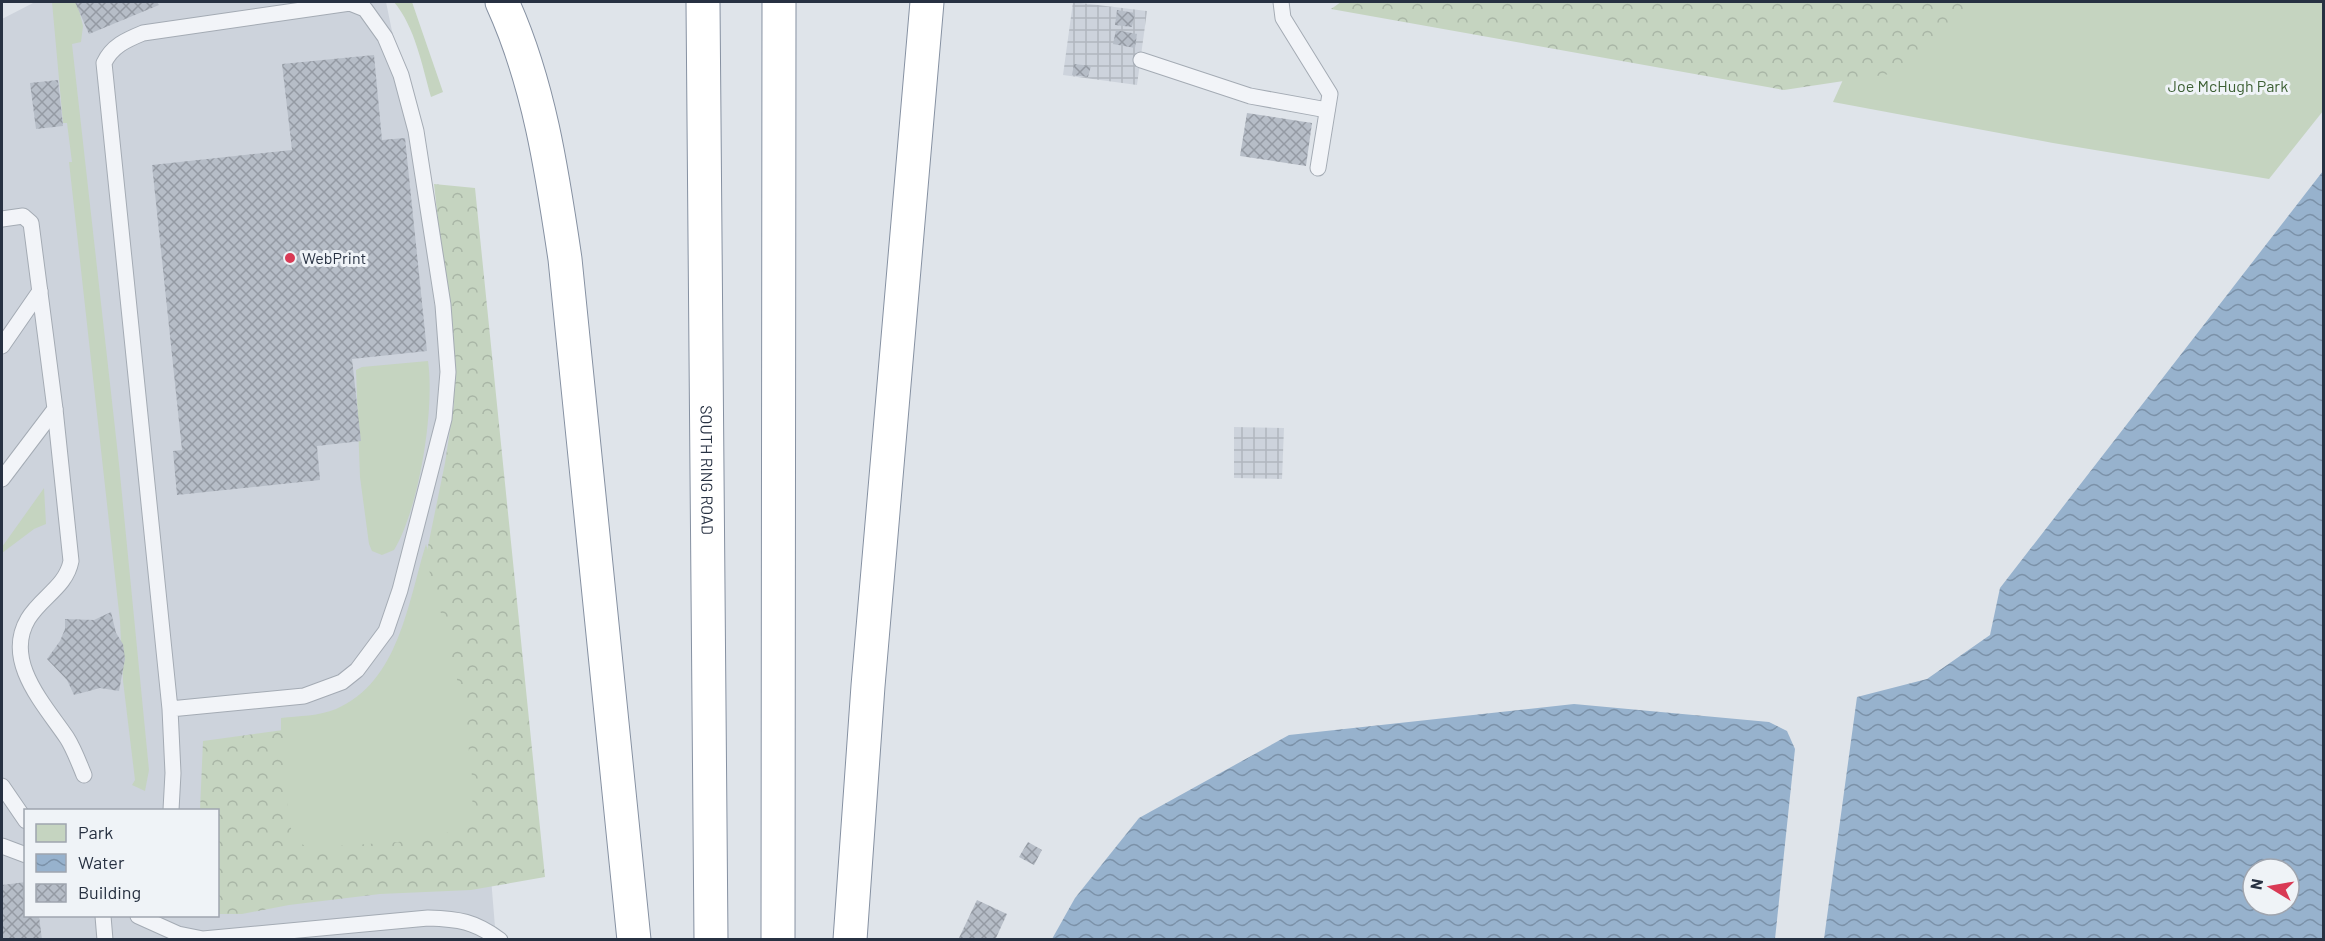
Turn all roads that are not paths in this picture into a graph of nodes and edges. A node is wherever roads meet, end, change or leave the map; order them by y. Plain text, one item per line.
1 (502, 2) edge
2 (703, 2) edge
3 (779, 2) edge
4 (927, 2) edge
5 (1281, 2) edge
6 (1141, 60) dead end
7 (1327, 110) junction
8 (1318, 168) dead end
9 (2, 219) edge
10 (40, 291) junction
11 (2, 346) edge
12 (56, 409) junction
13 (2, 479) edge
14 (170, 709) junction
15 (84, 775) dead end
16 (2, 786) edge
17 (171, 809) edge
18 (24, 818) edge
19 (2, 846) edge
20 (24, 854) edge
21 (103, 917) edge
22 (142, 917) edge
23 (105, 939) edge
24 (500, 939) edge
25 (634, 939) edge
26 (711, 939) edge
27 (778, 939) edge
28 (850, 939) edge

1 - 25 highway
2 - 26 highway, SOUTH RING ROAD
3 - 27 highway
4 - 28 highway
5 - 7 lane
6 - 7 lane
7 - 8 lane
9 - 10 lane
10 - 11 lane
10 - 12 lane
12 - 13 lane
12 - 15 lane
14 - 14 lane
14 - 17 lane
16 - 18 lane
19 - 20 lane
21 - 23 lane
22 - 24 lane

